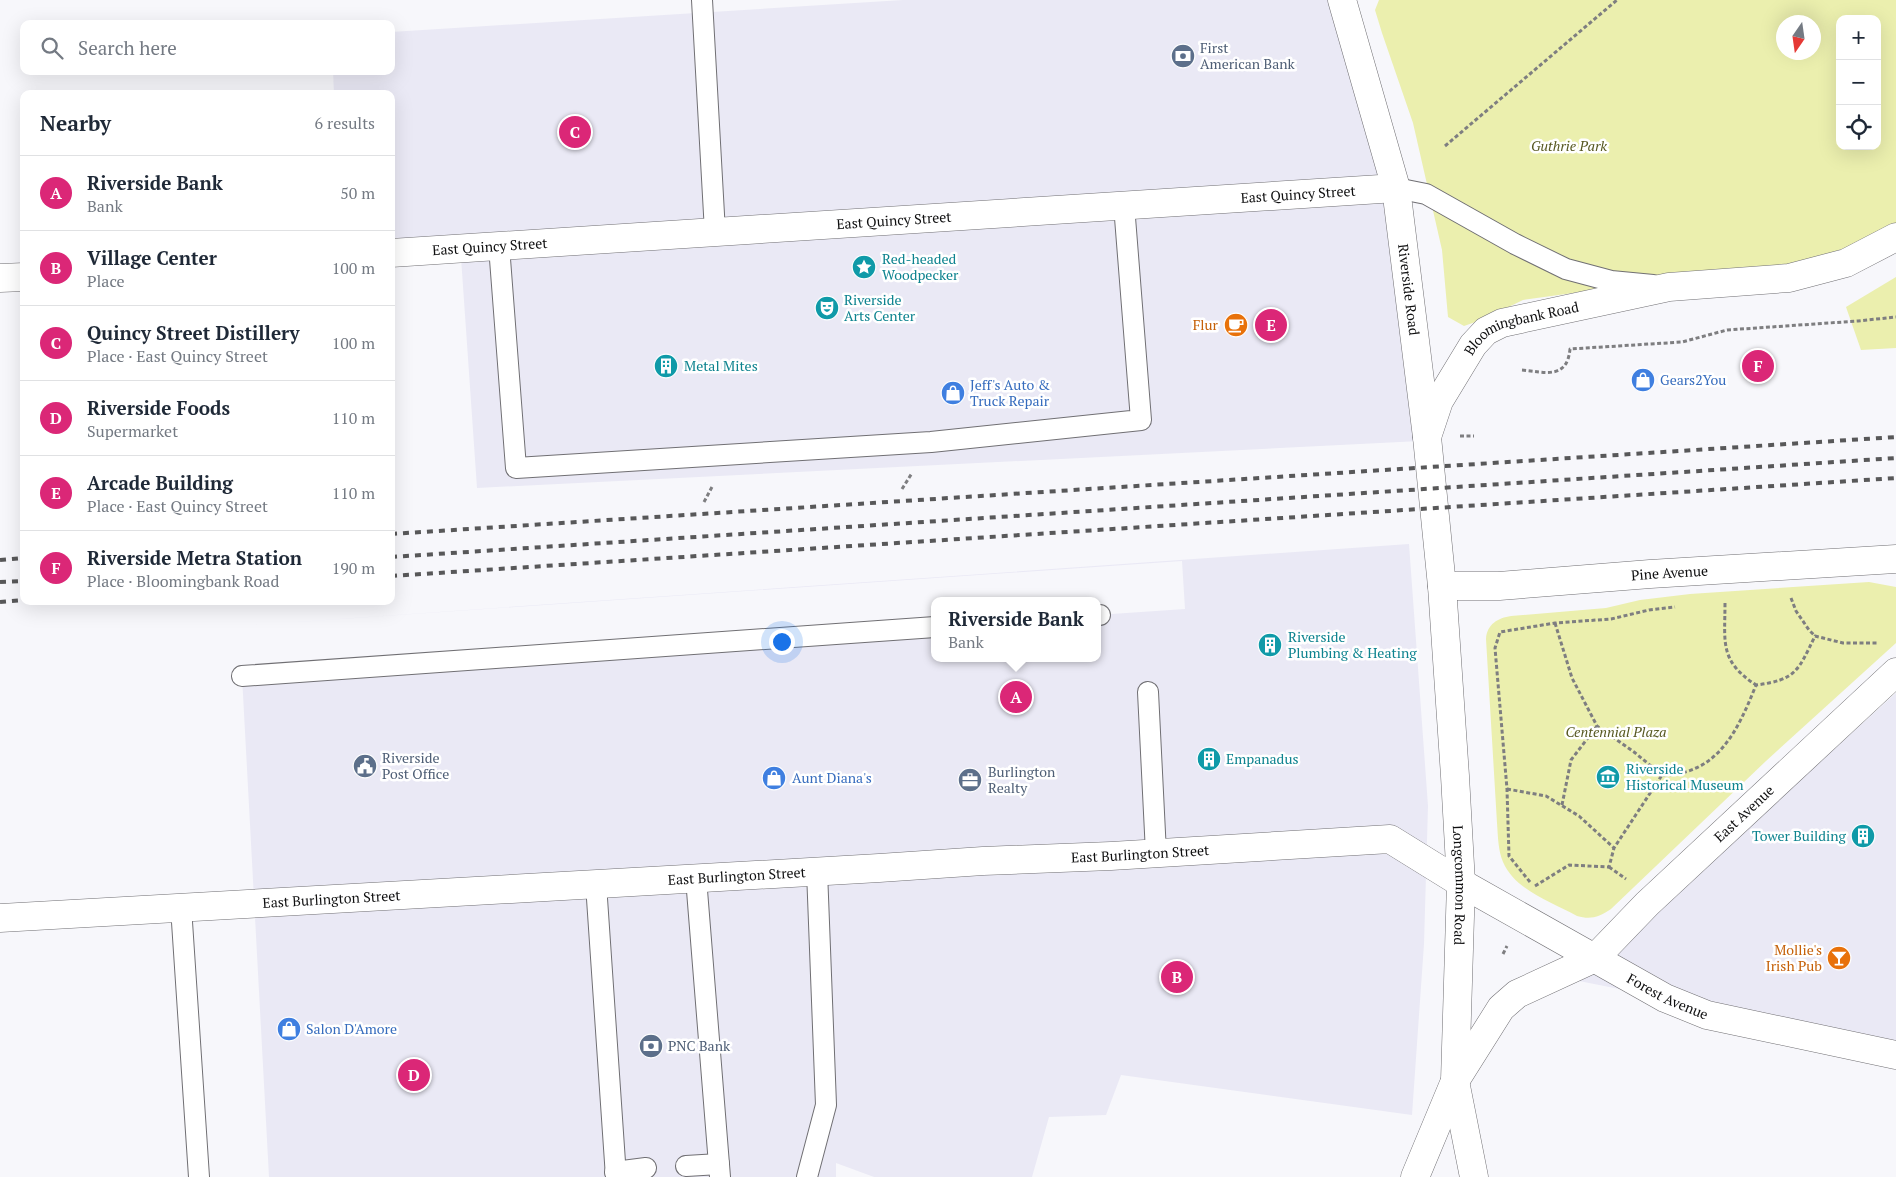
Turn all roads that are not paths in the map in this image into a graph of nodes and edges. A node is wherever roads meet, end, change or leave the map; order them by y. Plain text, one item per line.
1 (702, 0) edge
2 (1342, 0) edge
3 (1396, 188) junction
4 (1124, 205) junction
5 (715, 232) junction
6 (1896, 237) edge
7 (499, 246) junction
8 (395, 253) edge
9 (20, 277) edge
10 (0, 278) edge
11 (1668, 287) junction
12 (1427, 437) junction
13 (1896, 559) edge
14 (1442, 586) junction
15 (931, 627) edge
16 (1896, 672) edge
17 (242, 676) dead end
18 (1148, 692) dead end
19 (1156, 853) junction
20 (817, 871) junction
21 (696, 878) junction
22 (596, 884) junction
23 (1460, 884) junction
24 (181, 908) junction
25 (0, 918) edge
26 (1595, 958) junction
27 (1896, 1055) edge
28 (1455, 1081) junction
29 (686, 1166) dead end
30 (646, 1168) dead end
31 (719, 1170) edge
32 (616, 1175) edge
33 (199, 1177) edge
34 (807, 1177) edge
35 (1415, 1177) edge
36 (1474, 1177) edge

1 - 5 lane
2 - 3 street, Riverside Road
3 - 4 street, East Quincy Street
3 - 11 lane, Bloomingbank Road
3 - 12 street, Riverside Road
4 - 5 street, East Quincy Street
4 - 7 lane
5 - 7 street, East Quincy Street
6 - 11 street, Bloomingbank Road
7 - 8 street, East Quincy Street
9 - 10 street
11 - 12 street, Bloomingbank Road
12 - 14 street, Riverside Road
13 - 14 street, Pine Avenue
14 - 23 street, Longcommon Road
15 - 17 lane
16 - 26 street, East Avenue
18 - 19 lane
19 - 20 street, East Burlington Street
19 - 23 street, East Burlington Street
20 - 21 street, East Burlington Street
20 - 34 lane
21 - 22 street, East Burlington Street
21 - 31 lane
22 - 24 street, East Burlington Street
22 - 32 lane
23 - 26 street, Forest Avenue
23 - 28 street, Longcommon Road
24 - 25 street, East Burlington Street
24 - 33 lane
26 - 27 street, Forest Avenue
26 - 28 street
28 - 35 street, Longcommon Road
28 - 36 street
29 - 31 lane
30 - 32 lane

